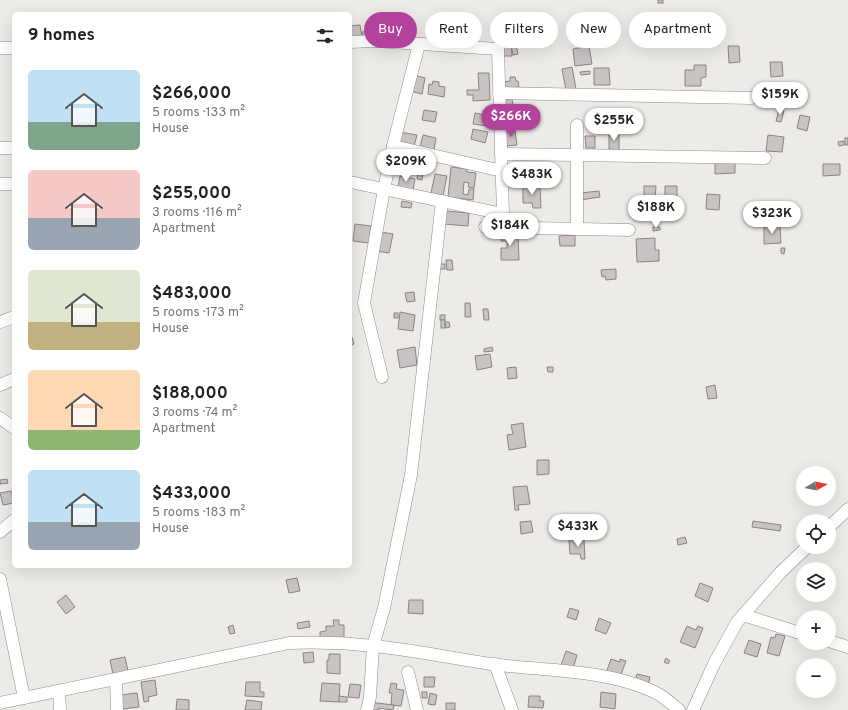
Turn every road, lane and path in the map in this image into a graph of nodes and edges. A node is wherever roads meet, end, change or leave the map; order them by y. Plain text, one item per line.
1 (352, 42) edge
2 (419, 44) junction
3 (0, 48) edge
4 (12, 48) edge
5 (499, 93) junction
6 (752, 98) dead end
7 (577, 125) dead end
8 (393, 146) junction
9 (0, 148) edge
10 (12, 148) edge
11 (501, 154) junction
12 (576, 155) junction
13 (765, 158) dead end
14 (502, 171) junction
15 (352, 182) edge
16 (0, 184) edge
17 (12, 184) edge
18 (384, 189) junction
19 (442, 201) junction
20 (485, 227) dead end
21 (577, 229) junction
22 (629, 230) dead end
23 (12, 318) edge
24 (0, 322) edge
25 (382, 377) dead end
26 (12, 380) edge
27 (0, 385) edge
28 (0, 418) edge
29 (12, 427) edge
30 (848, 509) edge
31 (836, 520) edge
32 (12, 522) edge
33 (0, 531) edge
34 (800, 554) edge
35 (0, 579) edge
36 (742, 615) junction
37 (796, 632) edge
38 (836, 644) edge
39 (373, 646) junction
40 (848, 647) edge
41 (495, 664) junction
42 (408, 672) dead end
43 (116, 680) junction
44 (59, 691) junction
45 (24, 698) junction
46 (0, 703) edge
47 (60, 710) edge
48 (117, 710) edge
49 (367, 710) edge
50 (417, 710) edge
51 (512, 710) edge
52 (679, 710) edge
53 (694, 710) edge

1 - 2 street
2 - 5 street
2 - 8 street
3 - 4 street
5 - 6 street
5 - 11 street
7 - 12 street
8 - 14 street
8 - 18 street
9 - 10 street
11 - 12 street
11 - 14 street
12 - 13 street
12 - 21 street
14 - 19 street
15 - 18 street
16 - 17 street
18 - 19 street
18 - 25 street
19 - 39 street
20 - 21 street
21 - 22 street
23 - 24 street
26 - 27 street
28 - 29 street
30 - 31 street
32 - 33 street
34 - 36 street
35 - 45 street
36 - 37 street
36 - 53 street
38 - 40 street
39 - 41 street
39 - 43 street
39 - 49 street
41 - 51 street
41 - 52 street
42 - 50 street
43 - 44 street
43 - 48 street
44 - 45 street
44 - 47 street
45 - 46 street

